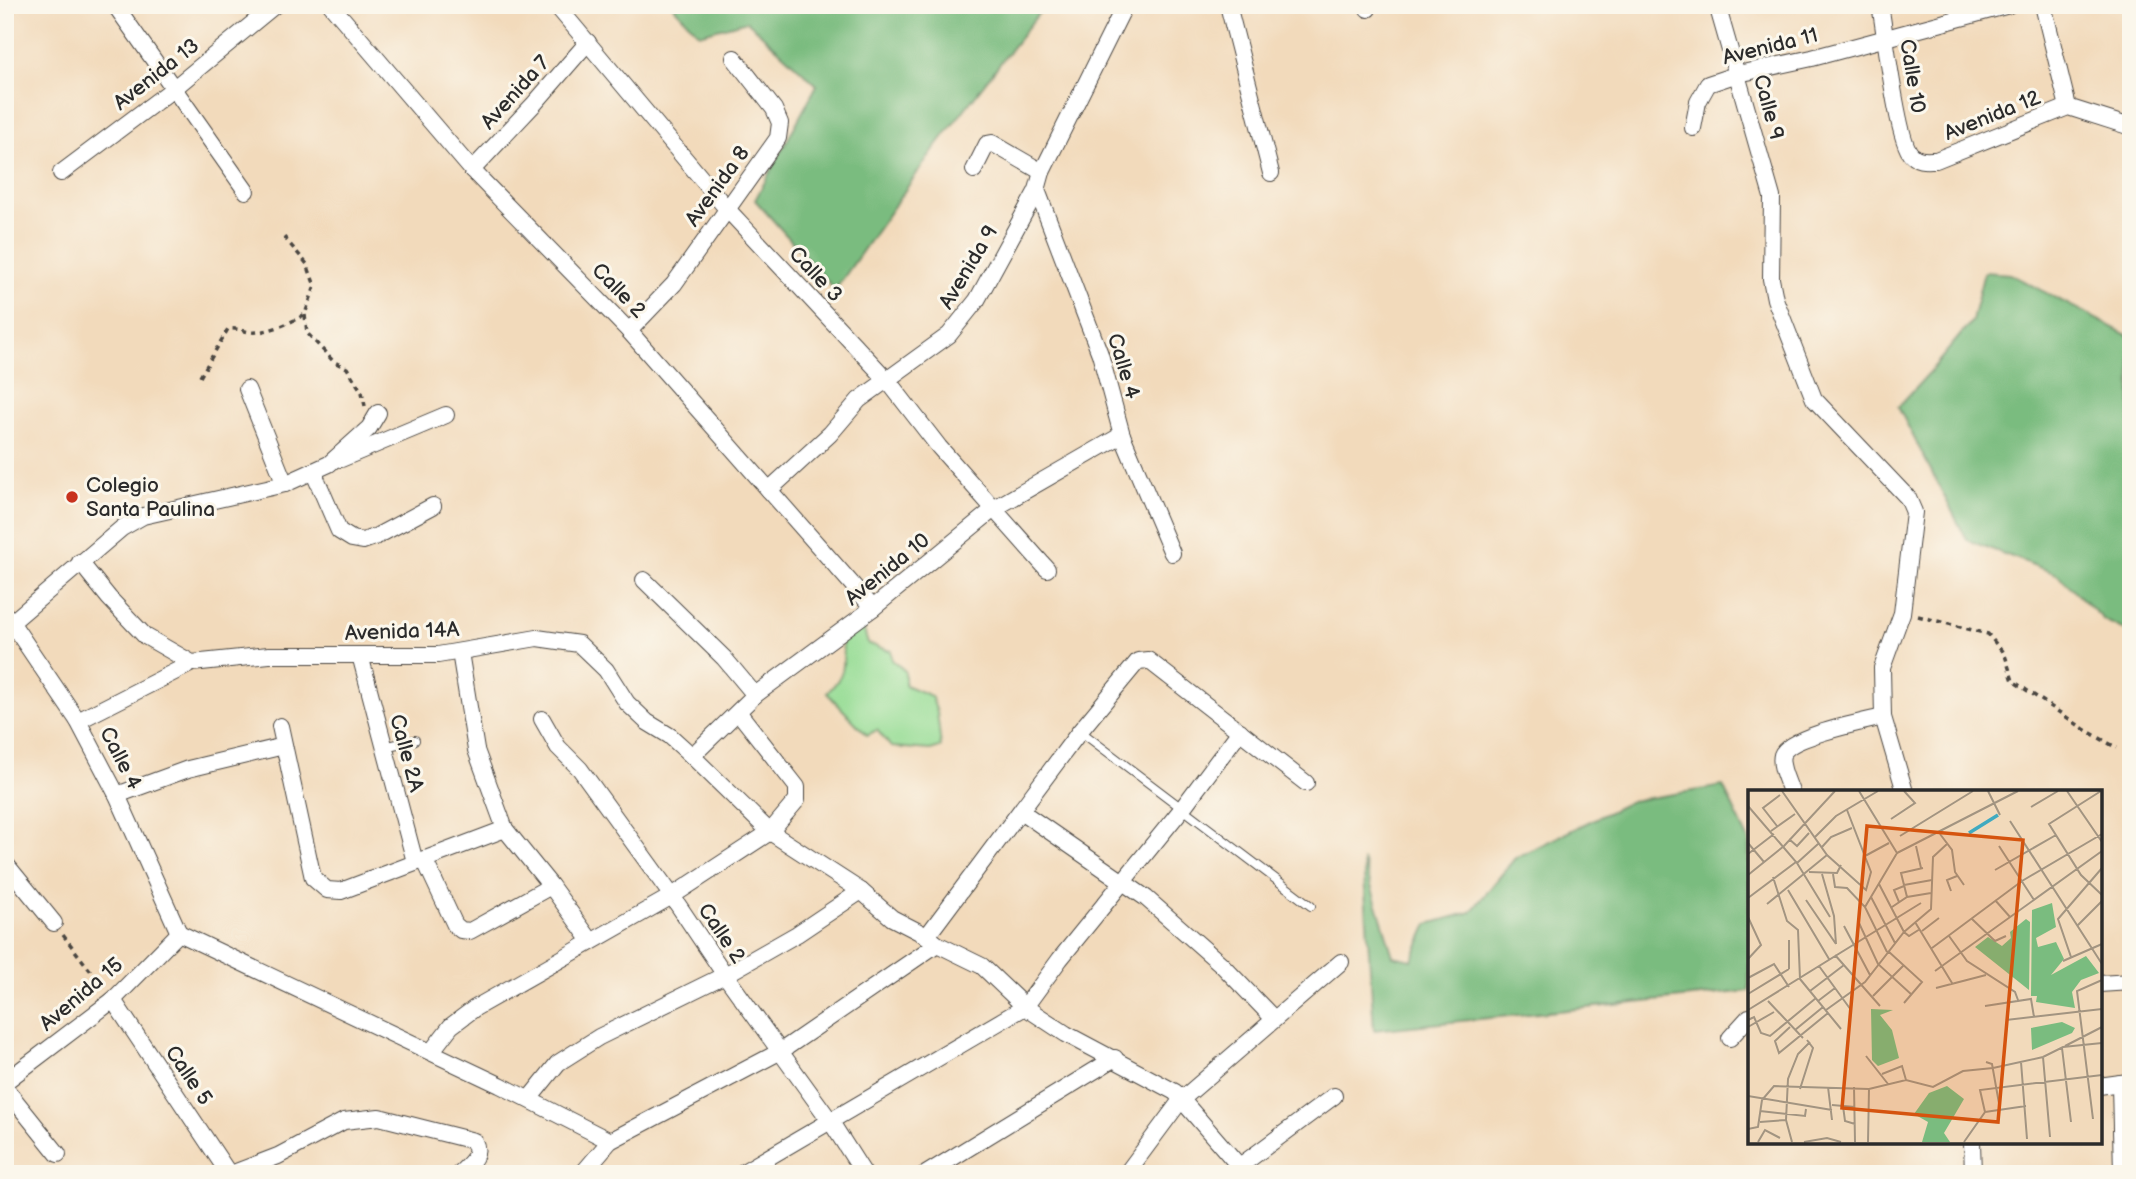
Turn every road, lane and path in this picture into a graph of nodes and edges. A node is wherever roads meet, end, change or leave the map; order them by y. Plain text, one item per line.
1 (115, 5) edge
2 (275, 5) edge
3 (331, 5) edge
4 (556, 5) edge
5 (1125, 5) edge
6 (1228, 5) edge
7 (1717, 5) edge
8 (1880, 5) edge
9 (2009, 5) edge
10 (2043, 5) edge
11 (1886, 39) junction
12 (588, 42) junction
13 (734, 58) dead end
14 (1738, 74) junction
15 (173, 89) junction
16 (2068, 107) junction
17 (2131, 127) edge
18 (1693, 128) dead end
19 (1909, 153) joint
20 (472, 170) junction
21 (974, 170) dead end
22 (1042, 172) junction
23 (61, 173) dead end
24 (1271, 173) dead end
25 (1037, 190) junction
26 (246, 191) dead end
27 (727, 209) junction
28 (283, 236) dead end
29 (305, 314) junction
30 (629, 331) junction
31 (201, 377) dead end
32 (888, 381) junction
33 (247, 389) dead end
34 (378, 414) dead end
35 (446, 415) dead end
36 (369, 428) junction
37 (1122, 435) junction
38 (329, 464) junction
39 (313, 471) junction
40 (285, 484) junction
41 (769, 490) junction
42 (433, 506) dead end
43 (995, 508) junction
44 (1171, 553) dead end
45 (80, 562) junction
46 (1047, 569) dead end
47 (643, 580) dead end
48 (873, 608) junction
49 (1902, 613) junction
50 (9, 618) edge
51 (460, 652) junction
52 (360, 655) junction
53 (192, 663) junction
54 (755, 695) junction
55 (739, 713) junction
56 (1884, 717) junction
57 (542, 719) dead end
58 (78, 721) junction
59 (281, 726) dead end
60 (1240, 730) junction
61 (1080, 731) junction
62 (415, 740) dead end
63 (284, 746) junction
64 (383, 747) junction
65 (2117, 748) dead end
66 (692, 756) junction
67 (1306, 783) dead end
68 (1790, 790) edge
69 (1904, 790) edge
70 (117, 794) junction
71 (1181, 810) junction
72 (1022, 812) junction
73 (505, 828) junction
74 (770, 832) junction
75 (419, 861) junction
76 (5, 863) edge
77 (1123, 884) junction
78 (551, 886) junction
79 (861, 891) junction
80 (672, 897) junction
81 (1311, 906) dead end
82 (54, 923) joint
83 (179, 933) junction
84 (932, 940) junction
85 (591, 941) junction
86 (1340, 962) dead end
87 (725, 975) junction
88 (2131, 982) edge
89 (2101, 984) edge
90 (113, 1000) junction
91 (1025, 1007) junction
92 (1748, 1018) edge
93 (1273, 1019) junction
94 (1730, 1038) dead end
95 (782, 1051) junction
96 (431, 1052) junction
97 (1115, 1058) junction
98 (5, 1082) edge
99 (2126, 1083) edge
100 (2101, 1086) edge
101 (5, 1088) edge
102 (1334, 1096) dead end
103 (529, 1099) junction
104 (1181, 1100) junction
105 (831, 1122) junction
106 (610, 1141) junction
107 (1972, 1144) edge
108 (58, 1154) dead end
109 (1243, 1170) edge
110 (2131, 1171) edge
111 (2122, 1173) edge
112 (230, 1174) edge
113 (459, 1174) edge
114 (582, 1174) edge
115 (740, 1174) edge
116 (864, 1174) edge
117 (926, 1174) edge
118 (1126, 1174) edge
119 (1973, 1174) edge

1 - 15 street
2 - 15 street, Avenida 13
3 - 20 street, Calle 2
4 - 12 street, Calle 3
5 - 22 street, Avenida 9
6 - 24 street
7 - 14 street, Calle 9
8 - 11 street, Calle 10
9 - 11 street, Avenida 11
10 - 16 street
11 - 14 street, Avenida 11
11 - 19 street, Calle 10
12 - 20 street, Avenida 7
12 - 27 street, Calle 3
13 - 27 street, Avenida 8
14 - 18 street, Avenida 11
14 - 49 street, Calle 9
15 - 23 street, Avenida 13
15 - 26 street
16 - 17 street, Avenida 12
16 - 19 street, Avenida 12
20 - 30 street, Calle 2
21 - 22 street
22 - 25 street, Avenida 9
25 - 32 street, Avenida 9
25 - 37 street, Calle 4
27 - 30 street, Avenida 8
27 - 32 street, Calle 3
28 - 29 path
29 - 31 path
29 - 36 path
30 - 41 street, Calle 2
32 - 41 street, Avenida 9
32 - 43 street, Calle 3
33 - 40 street
34 - 36 street
35 - 38 street
36 - 38 street
37 - 43 street, Avenida 10
37 - 44 street, Calle 4
38 - 39 street
39 - 40 street
39 - 42 street
40 - 45 street
41 - 48 street, Calle 2
43 - 46 street, Calle 3
43 - 48 street, Avenida 10
45 - 50 street
45 - 53 street
47 - 54 street
48 - 54 street, Avenida 10
49 - 56 street, Calle 9
49 - 65 path
50 - 58 street, Calle 4
51 - 52 street, Avenida 14A
51 - 66 street, Avenida 14A
51 - 73 street
52 - 53 street, Avenida 14A
52 - 64 street, Calle 2A
53 - 58 street
54 - 55 street, Avenida 10
55 - 66 street, Avenida 10
55 - 74 street
56 - 68 street
56 - 69 street, Calle 9
57 - 80 street, Calle 2
58 - 70 street, Calle 4
59 - 63 street
60 - 61 street
60 - 67 street
60 - 71 street
61 - 71 lane
61 - 72 street
62 - 64 lane
63 - 70 street
63 - 75 street
64 - 75 street, Calle 2A
66 - 74 street, Avenida 14A
70 - 83 street, Calle 4
71 - 77 street
71 - 81 lane
72 - 77 street
72 - 84 street
73 - 75 street
73 - 78 street
74 - 79 street, Avenida 14A
74 - 80 street
75 - 78 street, Calle 2A
76 - 82 street
77 - 91 street
77 - 93 street
78 - 85 street
79 - 84 street, Avenida 14A
79 - 87 street
80 - 85 street
80 - 87 street, Calle 2
82 - 90 path
83 - 90 street, Avenida 15
83 - 96 street
84 - 91 street, Avenida 14A
84 - 95 street
85 - 96 street
86 - 93 street
87 - 95 street, Calle 2
87 - 103 street
88 - 89 street
90 - 98 street, Avenida 15
90 - 112 street, Calle 5
91 - 97 street, Avenida 14A
91 - 105 street
92 - 94 street
93 - 104 street
95 - 105 street, Calle 2
95 - 106 street
96 - 103 street
97 - 104 street, Avenida 14A
97 - 117 street
99 - 100 street
99 - 111 street
101 - 108 street
102 - 109 street
103 - 106 street
104 - 109 street, Avenida 14A
104 - 118 street
105 - 115 street
105 - 116 street, Calle 2
106 - 114 street
107 - 119 street
110 - 111 street
112 - 113 street

